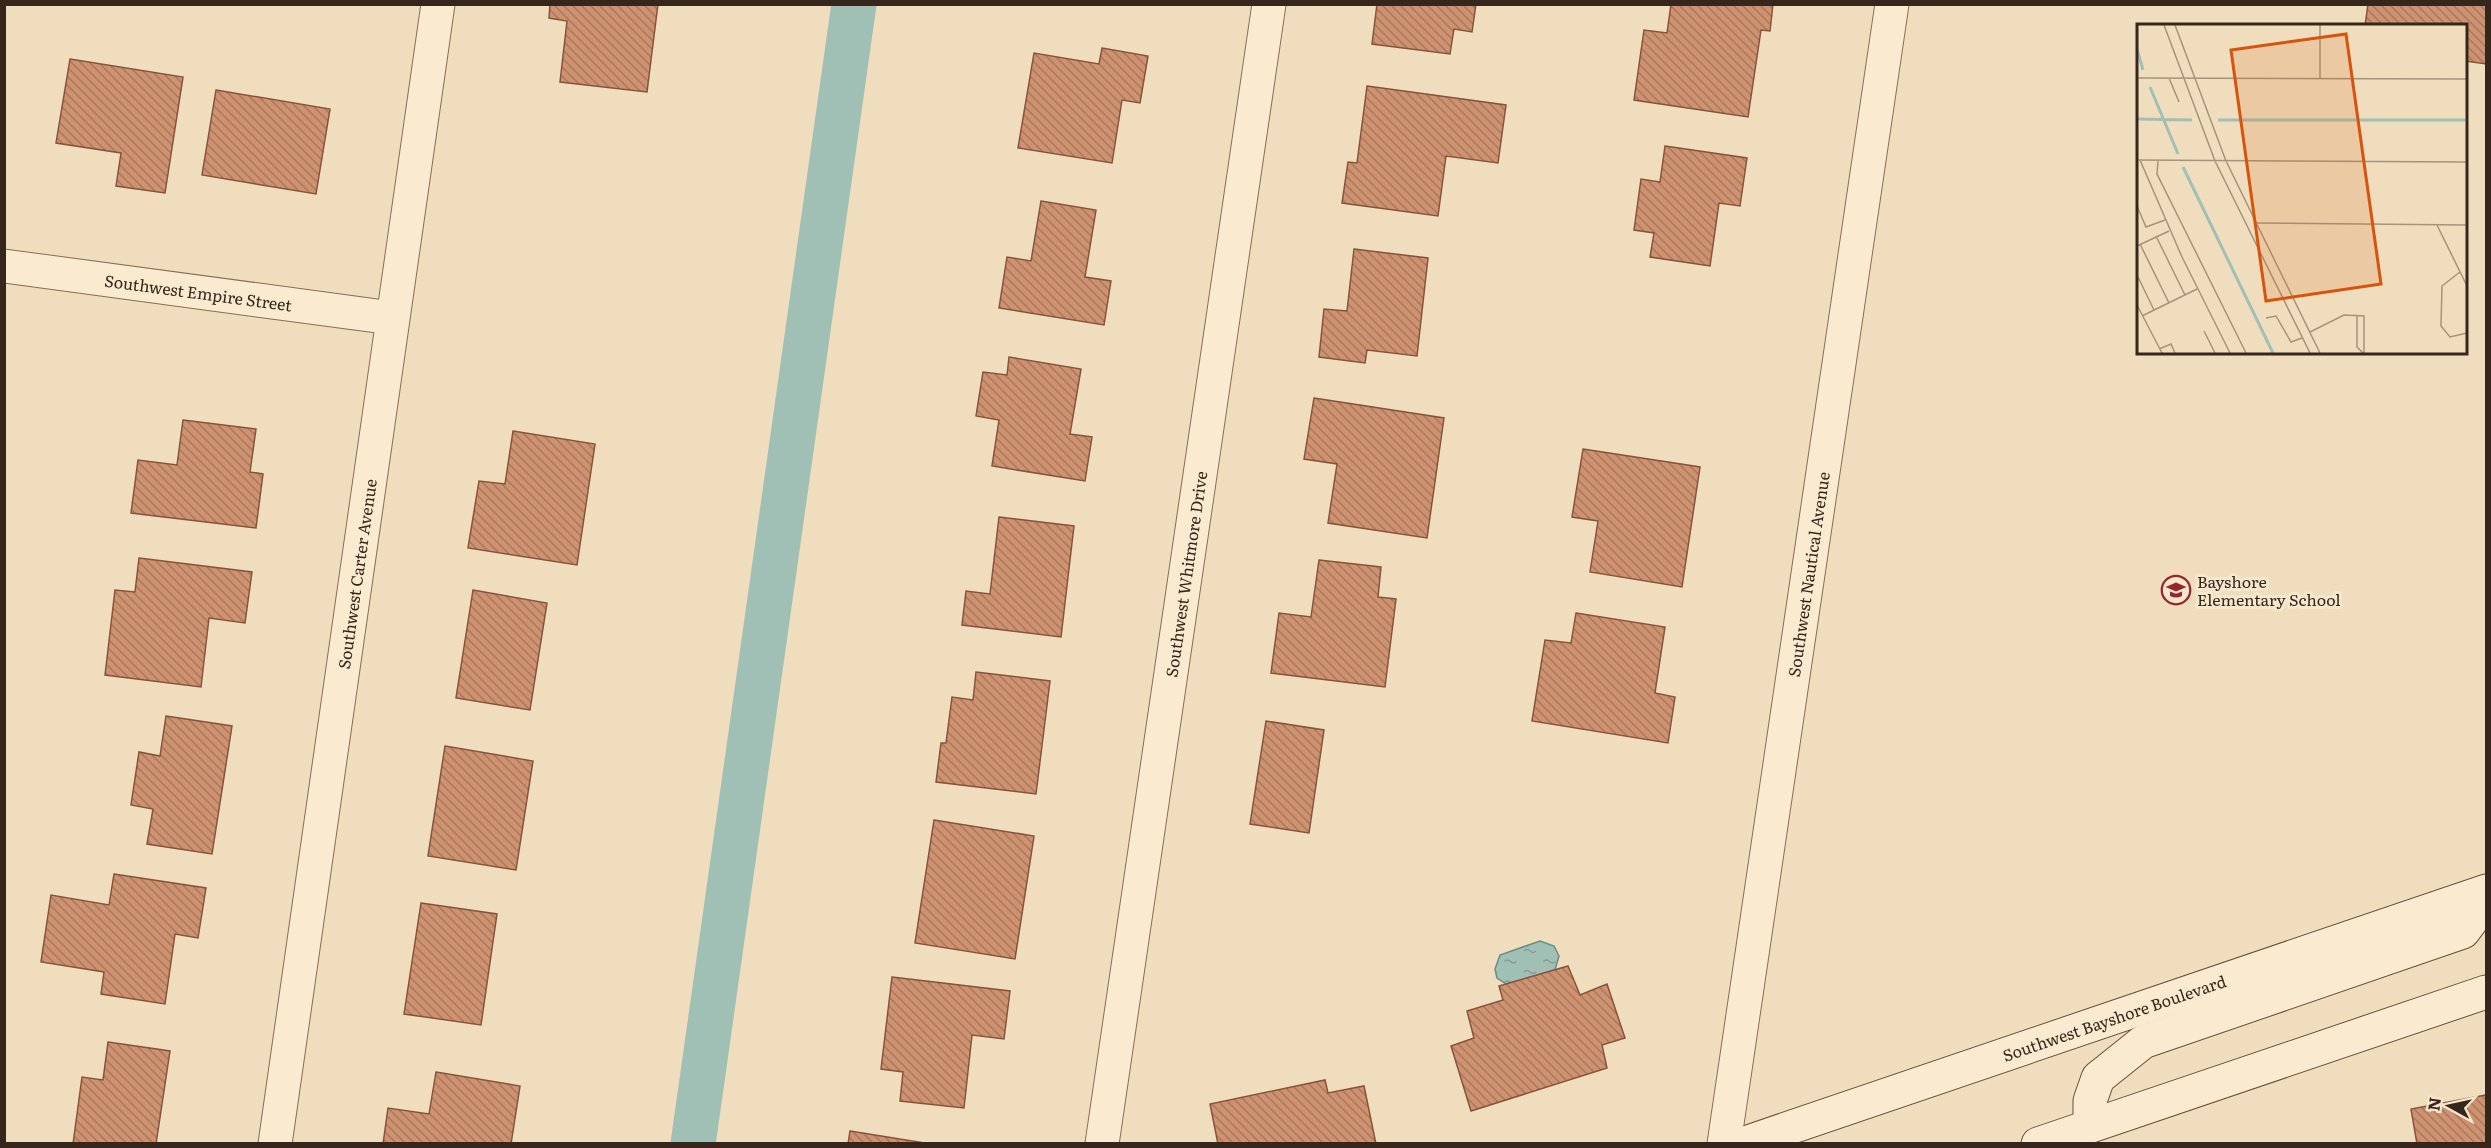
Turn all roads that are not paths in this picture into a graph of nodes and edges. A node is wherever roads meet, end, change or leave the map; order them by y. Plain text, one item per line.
1 (438, 4) edge
2 (1269, 4) edge
3 (1892, 4) edge
4 (4, 266) edge
5 (392, 318) junction
6 (2487, 891) edge
7 (2487, 901) edge
8 (2487, 992) edge
9 (2090, 1126) junction
10 (275, 1143) edge
11 (1102, 1143) edge
12 (1724, 1143) edge
13 (1742, 1143) edge
14 (2038, 1143) edge

1 - 5 street, Southwest Carter Avenue
2 - 11 street, Southwest Whitmore Drive
3 - 12 street, Southwest Nautical Avenue
4 - 5 street, Southwest Empire Street
5 - 10 street, Southwest Carter Avenue
6 - 13 street, Southwest Bayshore Boulevard
7 - 9 street
8 - 9 street
9 - 14 street

